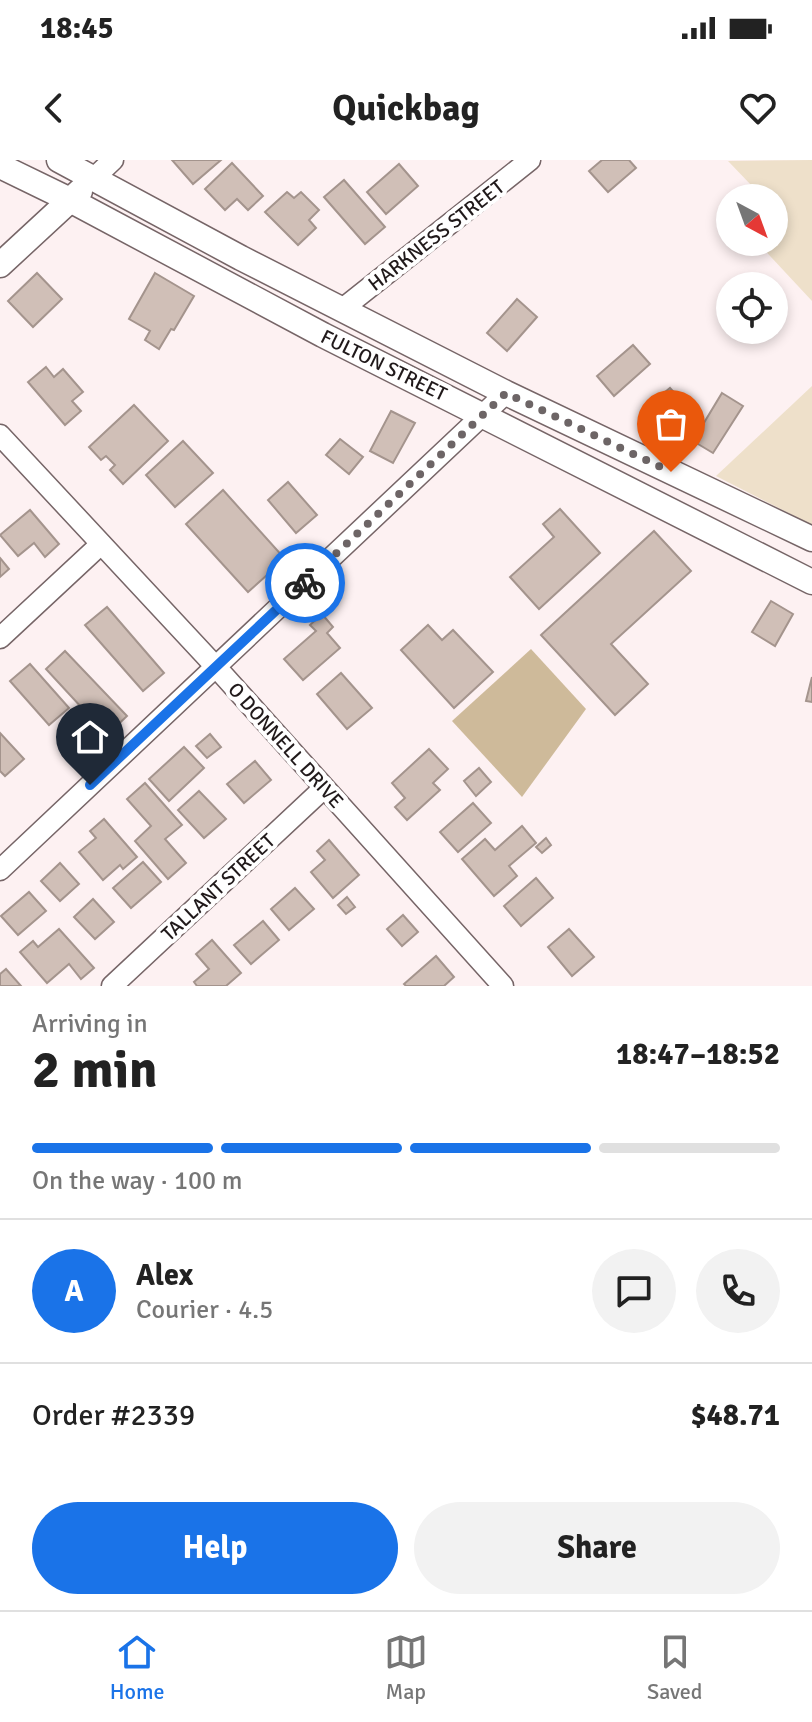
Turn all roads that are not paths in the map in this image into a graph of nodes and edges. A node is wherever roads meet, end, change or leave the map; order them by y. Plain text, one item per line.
1 (59, 160) edge
2 (113, 160) edge
3 (530, 160) edge
4 (0, 166) edge
5 (94, 178) junction
6 (70, 200) junction
7 (0, 265) edge
8 (341, 310) junction
9 (506, 393) junction
10 (484, 414) junction
11 (0, 435) edge
12 (812, 539) edge
13 (101, 544) junction
14 (812, 582) edge
15 (0, 638) edge
16 (216, 667) junction
17 (324, 788) junction
18 (0, 870) edge
19 (112, 986) edge
20 (503, 986) edge

1 - 5 street, FULTON STREET
2 - 5 street
3 - 8 street, HARKNESS STREET
4 - 6 street, FULTON STREET
5 - 6 street
5 - 8 street, FULTON STREET
6 - 7 street
6 - 10 street, FULTON STREET
8 - 9 street, FULTON STREET
9 - 10 street
9 - 12 street, FULTON STREET
10 - 14 street, FULTON STREET
10 - 16 street
11 - 13 street, O DONNELL DRIVE
13 - 15 street
13 - 16 street, O DONNELL DRIVE
16 - 17 street, O DONNELL DRIVE
16 - 18 street
17 - 19 street, TALLANT STREET
17 - 20 street, O DONNELL DRIVE

